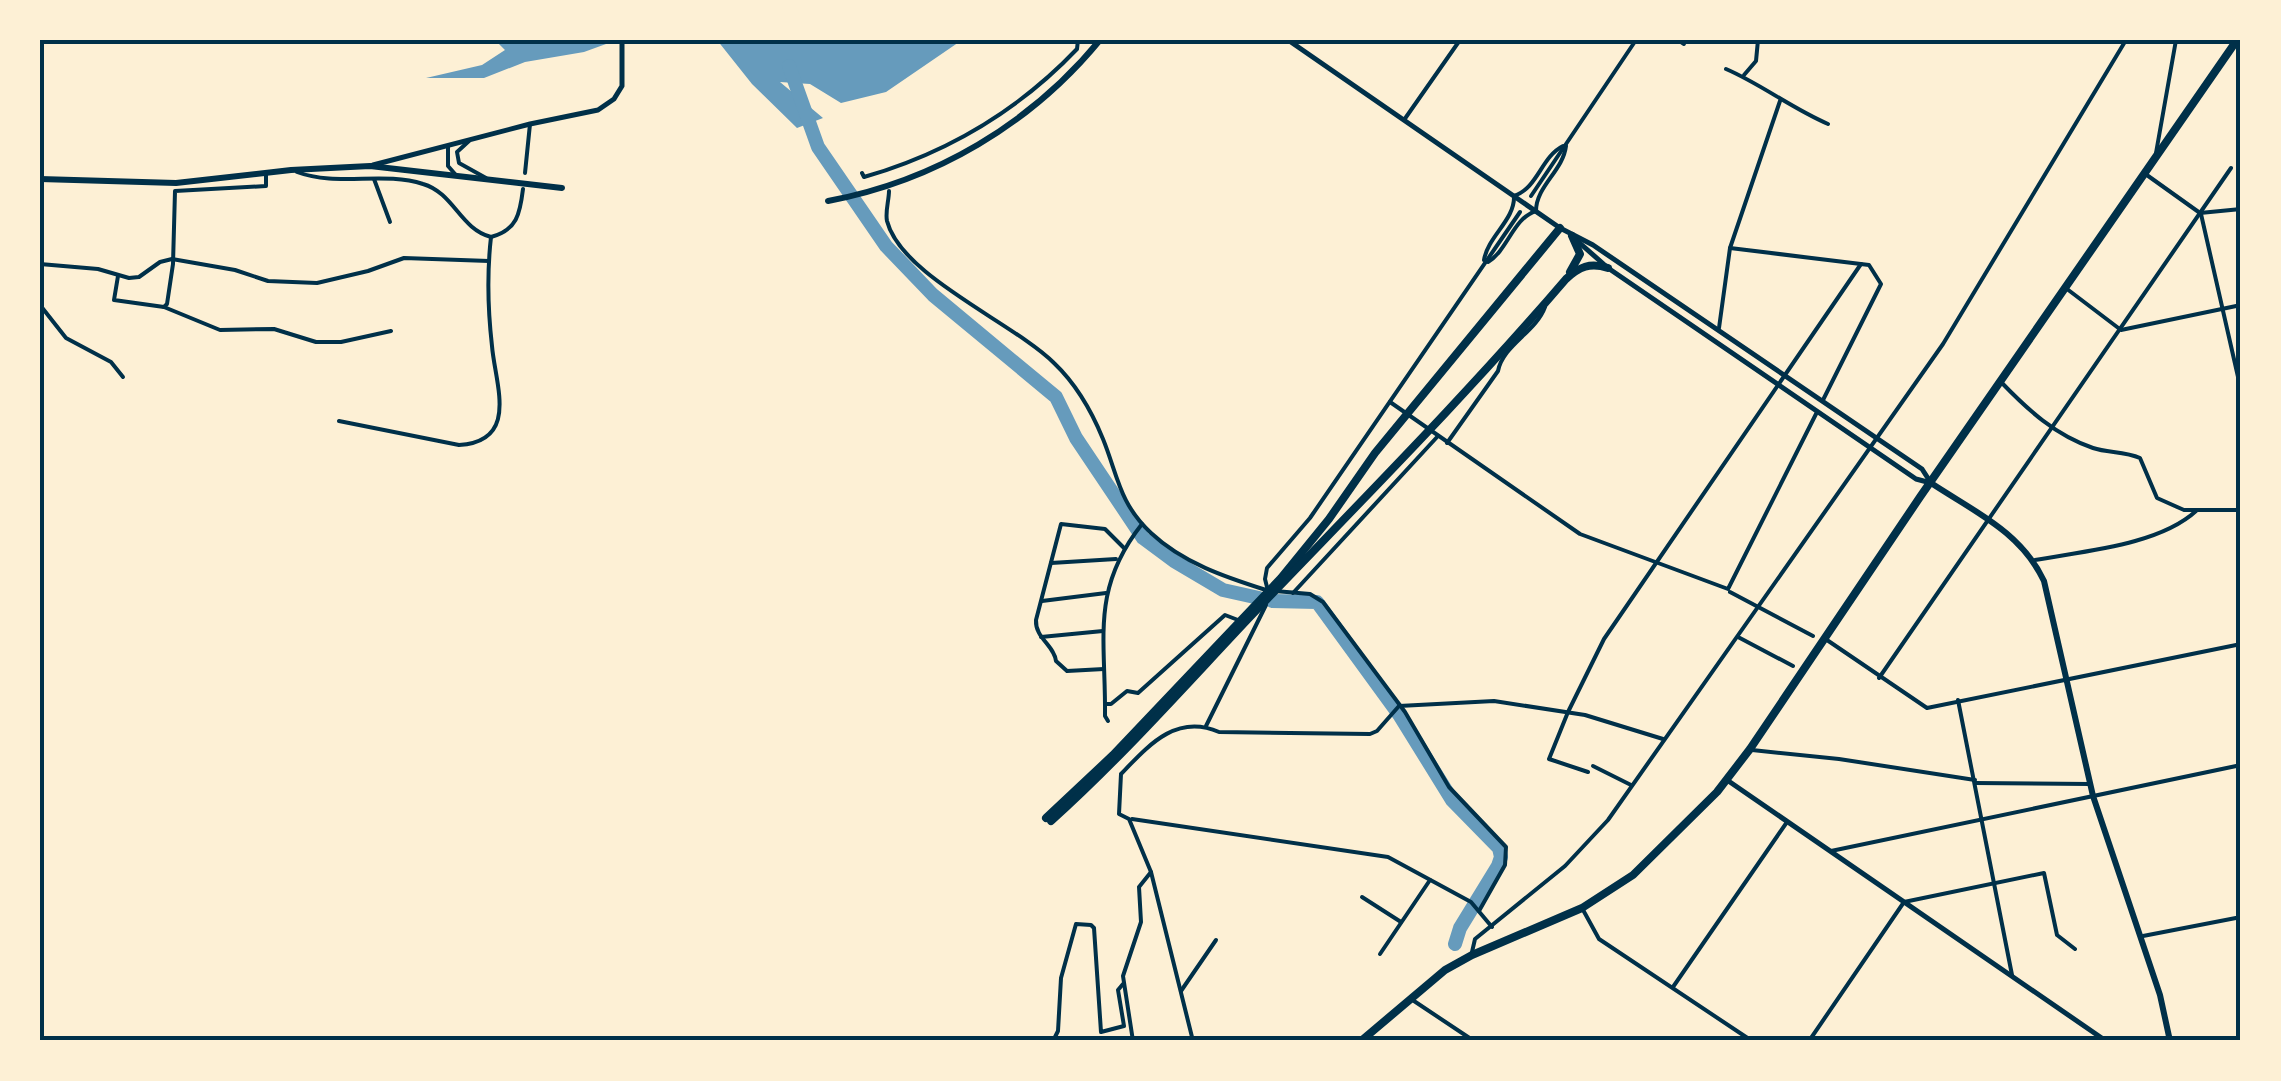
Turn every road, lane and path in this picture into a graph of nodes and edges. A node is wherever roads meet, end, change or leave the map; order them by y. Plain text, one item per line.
1 (622, 40) edge
2 (1078, 40) edge
3 (1100, 40) edge
4 (1288, 40) edge
5 (1460, 40) edge
6 (1636, 40) edge
7 (1678, 40) edge
8 (1758, 40) edge
9 (2126, 40) edge
10 (2176, 40) edge
11 (2237, 40) edge
12 (1684, 44) dead end
13 (1726, 69) dead end
14 (1743, 76) junction
15 (1780, 102) junction
16 (1404, 120) junction
17 (530, 124) junction
18 (1828, 124) dead end
19 (986, 125) junction
20 (990, 131) dead end
21 (473, 139) junction
22 (1566, 144) junction
23 (449, 145) junction
24 (2155, 158) junction
25 (370, 166) junction
26 (2231, 168) dead end
27 (290, 170) junction
28 (888, 170) junction
29 (525, 173) dead end
30 (2144, 173) junction
31 (266, 174) junction
32 (455, 174) junction
33 (862, 174) dead end
34 (486, 178) junction
35 (40, 179) edge
36 (374, 179) junction
37 (888, 180) dead end
38 (562, 188) dead end
39 (523, 189) dead end
40 (889, 191) dead end
41 (1514, 196) junction
42 (1531, 196) dead end
43 (832, 200) dead end
44 (2241, 209) edge
45 (1536, 211) junction
46 (1520, 212) dead end
47 (2200, 213) junction
48 (390, 222) dead end
49 (1560, 228) junction
50 (490, 236) junction
51 (1572, 236) junction
52 (1730, 248) junction
53 (172, 260) junction
54 (489, 260) junction
55 (40, 264) edge
56 (1861, 264) junction
57 (1484, 265) junction
58 (1608, 268) junction
59 (118, 276) junction
60 (1566, 279) junction
61 (2066, 289) junction
62 (1546, 302) junction
63 (40, 305) edge
64 (2241, 305) edge
65 (164, 308) junction
66 (2224, 308) junction
67 (1719, 328) junction
68 (2121, 330) junction
69 (391, 331) dead end
70 (1784, 374) junction
71 (123, 377) dead end
72 (2240, 380) edge
73 (2001, 382) junction
74 (1778, 384) junction
75 (2241, 390) edge
76 (1823, 400) junction
77 (1390, 402) junction
78 (1817, 412) junction
79 (339, 421) dead end
80 (2053, 429) junction
81 (1438, 436) junction
82 (1878, 438) junction
83 (1447, 442) junction
84 (1871, 447) junction
85 (1931, 483) junction
86 (2241, 510) edge
87 (2196, 511) junction
88 (1989, 520) junction
89 (1141, 526) junction
90 (1124, 548) junction
91 (1119, 559) junction
92 (2035, 560) junction
93 (1051, 563) junction
94 (1656, 564) junction
95 (1268, 590) junction
96 (1730, 592) dead end
97 (1292, 593) junction
98 (1106, 594) junction
99 (1042, 601) junction
100 (1759, 607) junction
101 (1103, 631) junction
102 (1254, 631) junction
103 (1738, 637) junction
104 (1818, 637) junction
105 (1041, 638) junction
106 (2241, 644) edge
107 (1793, 666) dead end
108 (1104, 669) junction
109 (1880, 678) junction
110 (2066, 679) junction
111 (1958, 700) junction
112 (1105, 704) junction
113 (1398, 706) junction
114 (1568, 712) junction
115 (1108, 720) dead end
116 (1206, 726) junction
117 (1663, 740) junction
118 (1135, 748) dead end
119 (1750, 750) junction
120 (1141, 754) junction
121 (2241, 765) edge
122 (1593, 766) dead end
123 (1588, 772) dead end
124 (1727, 780) junction
125 (1975, 782) junction
126 (1632, 784) junction
127 (2090, 784) junction
128 (2093, 796) junction
129 (1982, 817) junction
130 (1130, 819) junction
131 (1788, 822) junction
132 (1831, 851) junction
133 (1152, 872) junction
134 (1430, 880) junction
135 (1995, 884) junction
136 (1362, 896) dead end
137 (1904, 902) junction
138 (1582, 908) junction
139 (1479, 911) junction
140 (2241, 917) edge
141 (1402, 922) junction
142 (1492, 927) junction
143 (2140, 936) junction
144 (1216, 940) dead end
145 (2074, 949) dead end
146 (1380, 954) dead end
147 (1472, 954) junction
148 (2012, 975) junction
149 (1124, 984) junction
150 (1673, 987) junction
151 (1181, 991) junction
152 (1410, 999) junction
153 (1053, 1041) edge
154 (1133, 1041) edge
155 (1193, 1041) edge
156 (1361, 1041) edge
157 (1474, 1041) edge
158 (1752, 1041) edge
159 (1809, 1041) edge
160 (2106, 1041) edge
161 (2170, 1041) edge

1 - 17 street
2 - 19 street
3 - 43 main road
4 - 16 street
5 - 16 street
6 - 22 street
7 - 12 street
8 - 14 street
9 - 82 street
10 - 24 street
11 - 24 highway
13 - 14 street
14 - 15 street
15 - 18 street
15 - 52 street
16 - 41 street
17 - 21 street
17 - 29 street
19 - 20 street
19 - 28 street
21 - 23 street
21 - 34 street
22 - 41 street
22 - 42 street
22 - 45 street
23 - 25 street
23 - 32 street
24 - 30 highway
25 - 27 main road
25 - 32 main road
26 - 47 street
27 - 31 main road
27 - 36 street
28 - 33 street
28 - 37 street
30 - 47 street
30 - 61 highway
31 - 35 main road
31 - 53 street
32 - 34 main road
34 - 38 main road
36 - 48 street
36 - 50 street
39 - 50 street
40 - 89 street
41 - 45 street
41 - 57 street
44 - 47 street
45 - 49 street
45 - 57 street
46 - 57 street
47 - 66 street
47 - 68 street
49 - 51 street
49 - 62 highway
50 - 54 street
51 - 58 street
51 - 60 highway
51 - 67 street
52 - 56 street
52 - 67 street
53 - 54 street
53 - 59 street
53 - 65 street
54 - 79 street
55 - 59 street
56 - 70 street
56 - 76 street
57 - 77 street
58 - 60 highway
58 - 74 street
59 - 65 street
60 - 62 highway
61 - 68 street
61 - 73 highway
62 - 83 street
63 - 71 street
64 - 66 street
65 - 69 street
66 - 68 street
66 - 72 street
67 - 70 street
68 - 80 street
70 - 74 street
70 - 76 street
72 - 75 street
73 - 80 street
73 - 85 highway
74 - 78 street
74 - 94 street
76 - 82 street
77 - 81 street
77 - 95 street
78 - 84 street
78 - 94 street
80 - 87 street
80 - 88 street
81 - 83 street
81 - 97 street
82 - 84 street
82 - 85 street
83 - 94 street
84 - 85 street
84 - 100 street
85 - 88 main road
85 - 104 highway
86 - 87 street
87 - 92 street
88 - 92 main road
88 - 109 street
89 - 90 street
89 - 95 street
90 - 91 street
90 - 93 street
91 - 93 street
91 - 98 street
92 - 110 main road
93 - 99 street
94 - 114 street
95 - 97 street
95 - 102 street
96 - 100 street
97 - 113 street
98 - 99 street
98 - 101 street
99 - 105 street
100 - 103 street
100 - 104 street
101 - 105 street
101 - 108 street
102 - 112 street
102 - 116 street
103 - 107 street
103 - 117 street
104 - 109 street
104 - 119 highway
105 - 108 street
106 - 110 street
108 - 112 street
109 - 111 street
110 - 111 street
110 - 127 main road
111 - 125 street
112 - 115 street
113 - 114 street
113 - 116 street
113 - 139 street
114 - 117 street
114 - 123 street
116 - 120 street
117 - 126 street
118 - 120 street
119 - 124 highway
119 - 125 street
120 - 130 street
121 - 128 street
122 - 126 street
124 - 131 street
124 - 138 highway
125 - 127 street
125 - 129 street
126 - 142 street
127 - 128 main road
128 - 129 street
128 - 143 main road
129 - 132 street
129 - 135 street
130 - 133 street
130 - 134 street
131 - 132 street
131 - 150 street
132 - 137 street
133 - 149 street
133 - 151 street
134 - 139 street
134 - 141 street
135 - 137 street
135 - 145 street
135 - 148 street
136 - 141 street
137 - 148 street
137 - 159 street
138 - 147 highway
138 - 150 street
139 - 142 street
140 - 143 street
141 - 146 street
142 - 147 street
143 - 161 main road
144 - 151 street
147 - 152 highway
148 - 160 street
149 - 153 street
149 - 154 street
150 - 158 street
151 - 155 street
152 - 156 highway
152 - 157 street

